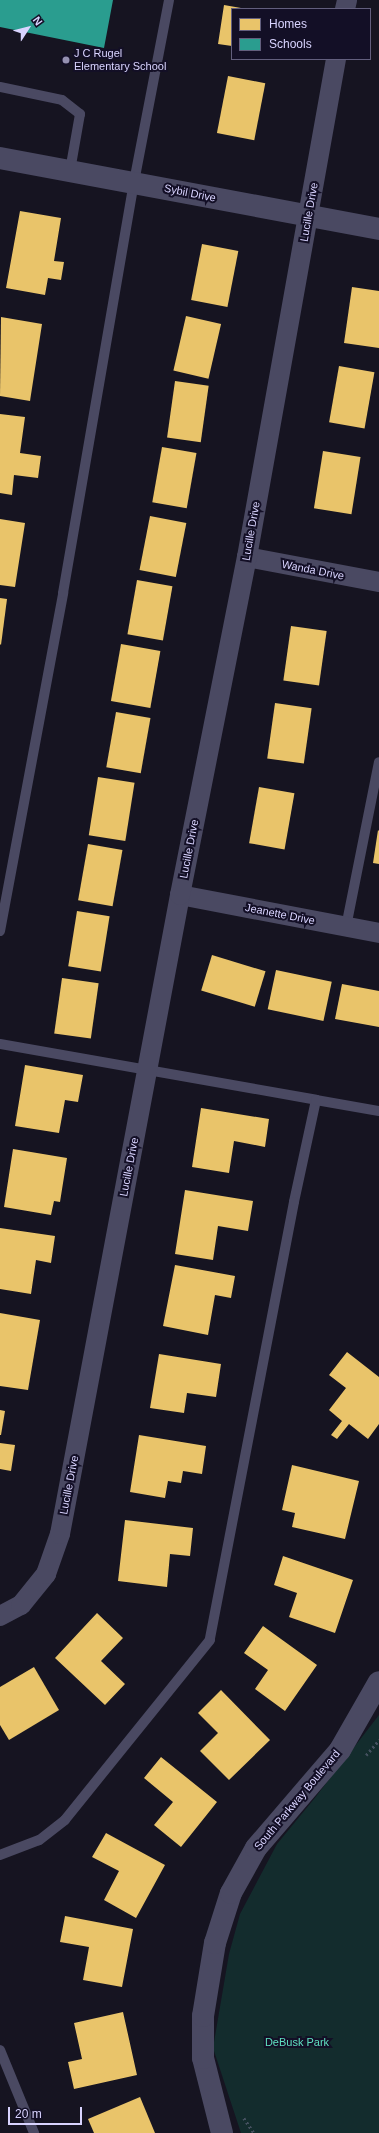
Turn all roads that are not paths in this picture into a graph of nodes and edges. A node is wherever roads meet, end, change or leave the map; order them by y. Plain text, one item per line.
1 (169, 0) edge
2 (336, 60) edge
3 (0, 87) edge
4 (0, 158) edge
5 (70, 171) junction
6 (134, 182) junction
7 (308, 216) junction
8 (379, 229) edge
9 (246, 558) junction
10 (379, 582) edge
11 (379, 762) edge
12 (180, 895) junction
13 (346, 927) junction
14 (0, 931) edge
15 (379, 933) edge
16 (0, 1044) edge
17 (148, 1069) junction
18 (316, 1100) junction
19 (379, 1111) edge
20 (0, 1616) edge
21 (379, 1682) edge
22 (0, 1854) edge
23 (0, 2050) edge
24 (34, 2133) edge
25 (222, 2133) edge

1 - 6 lane
2 - 7 street, Lucille Drive
3 - 5 lane
4 - 5 street, Sybil Drive
5 - 6 street, Sybil Drive
6 - 7 street, Sybil Drive
6 - 14 lane
7 - 8 street, Sybil Drive
7 - 9 street, Lucille Drive
9 - 10 street, Wanda Drive
9 - 12 street, Lucille Drive
11 - 13 lane
12 - 13 street, Jeanette Drive
12 - 17 street, Lucille Drive
13 - 15 street, Jeanette Drive
16 - 17 lane
17 - 18 lane
17 - 20 street, Lucille Drive
18 - 19 lane
18 - 22 lane
21 - 25 street, South Parkway Boulevard
23 - 24 lane

